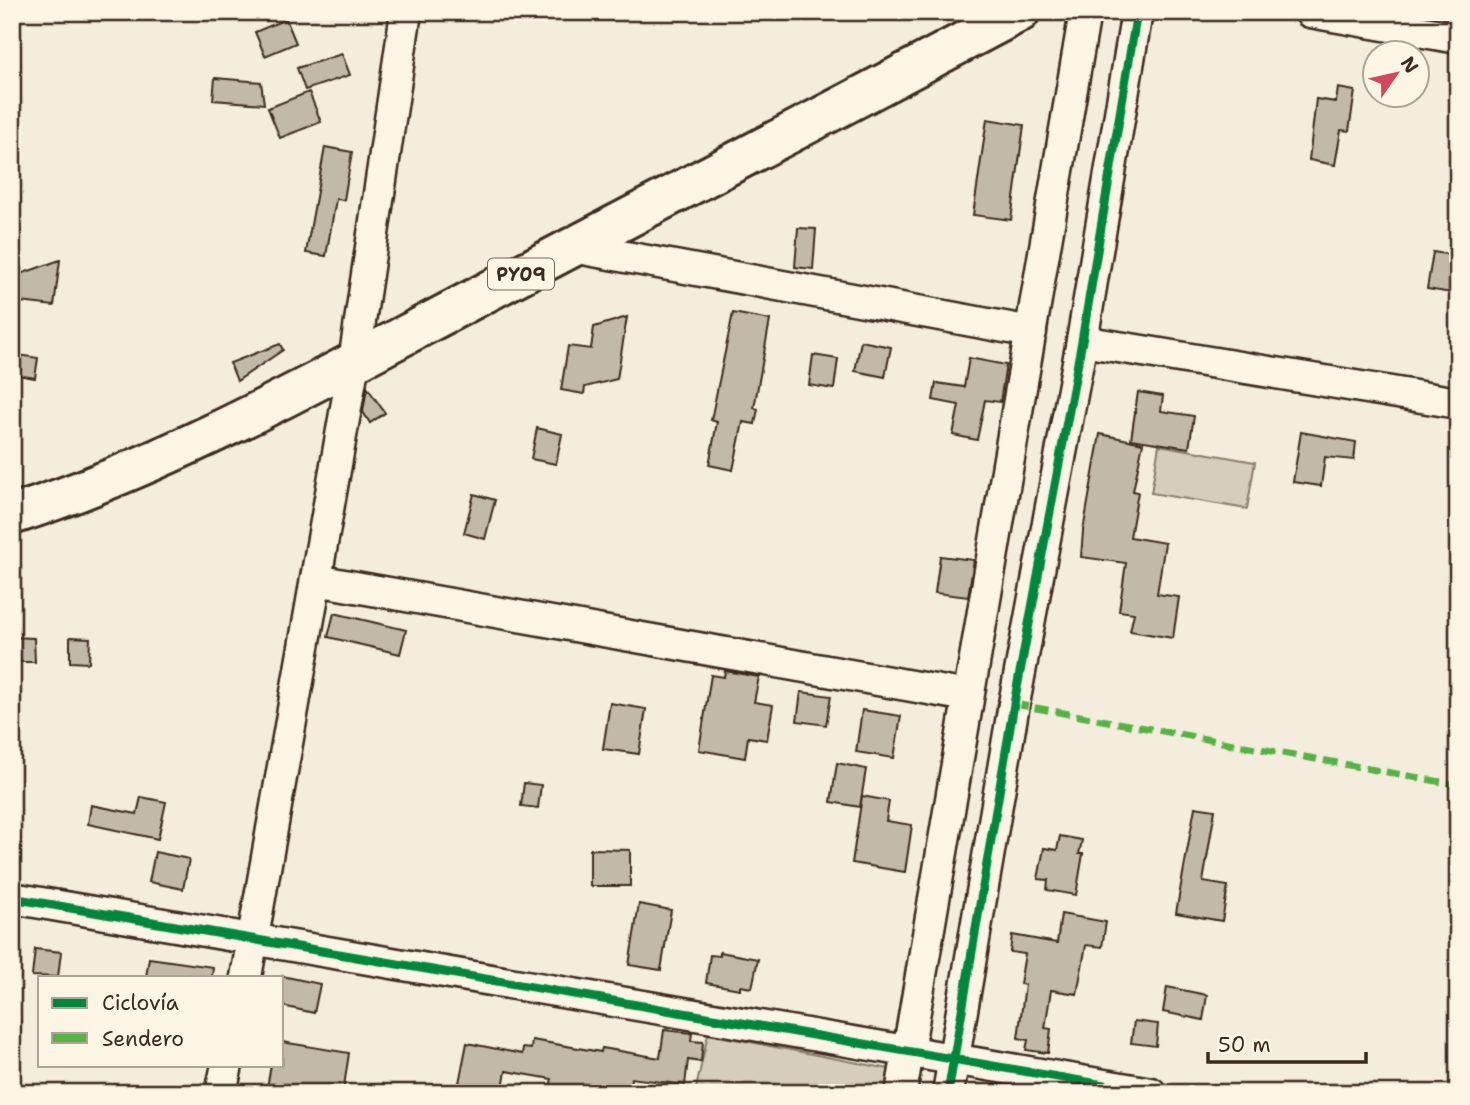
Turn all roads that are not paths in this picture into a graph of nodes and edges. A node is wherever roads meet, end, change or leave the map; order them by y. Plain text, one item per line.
1 (407, 12) edge
2 (1020, 12) edge
3 (1085, 12) edge
4 (1137, 12) edge
5 (1310, 12) edge
6 (1458, 38) edge
7 (572, 247) junction
8 (1031, 331) junction
9 (1082, 341) junction
10 (354, 362) junction
11 (1458, 403) edge
12 (12, 515) edge
13 (316, 580) junction
14 (968, 696) junction
15 (12, 898) edge
16 (254, 941) junction
17 (246, 976) edge
18 (908, 1053) junction
19 (953, 1060) junction
20 (227, 1066) edge
21 (221, 1093) edge
22 (901, 1093) edge
23 (948, 1093) edge
24 (1151, 1093) edge

1 - 10 street
2 - 7 highway, PY09
3 - 8 street
4 - 9 street
5 - 6 street
7 - 8 street
7 - 10 highway, PY09
8 - 14 street
9 - 11 street
9 - 19 street
10 - 12 highway, PY09
10 - 13 street
13 - 14 street
13 - 16 street
14 - 18 street
15 - 16 street
16 - 17 street
16 - 18 street
18 - 19 street
18 - 22 street
19 - 23 street
19 - 24 street
20 - 21 street

